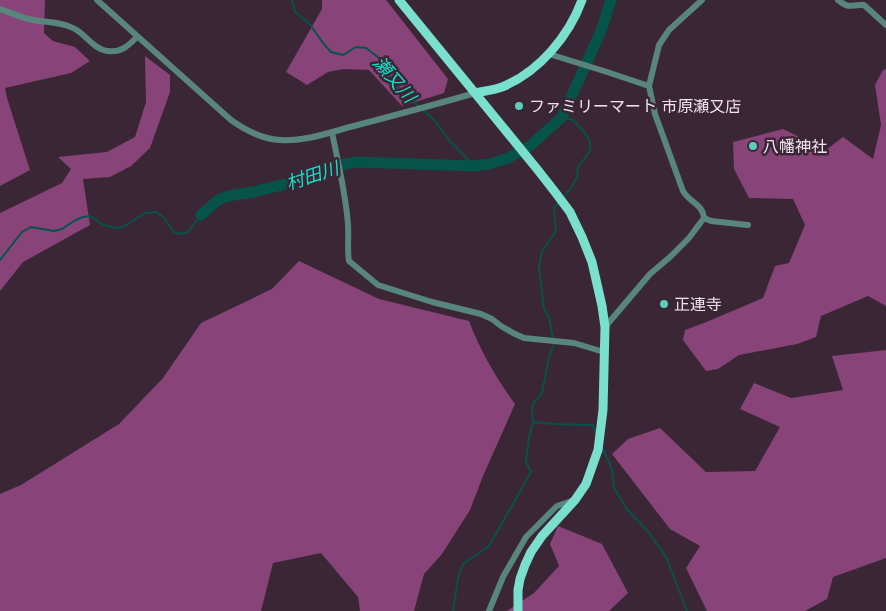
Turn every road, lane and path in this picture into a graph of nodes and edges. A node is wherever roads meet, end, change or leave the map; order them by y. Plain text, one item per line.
1 (97, 0) edge
2 (399, 0) edge
3 (582, 0) edge
4 (702, 0) edge
5 (838, 0) edge
6 (0, 8) edge
7 (886, 25) edge
8 (137, 37) junction
9 (549, 54) junction
10 (649, 86) junction
11 (475, 93) junction
12 (332, 132) junction
13 (704, 218) junction
14 (748, 225) dead end
15 (605, 327) junction
16 (604, 352) junction
17 (575, 500) junction
18 (489, 611) edge
19 (518, 611) edge

1 - 8 street
2 - 11 main road
3 - 9 main road
4 - 10 street
5 - 7 street
6 - 8 street
8 - 12 street
9 - 10 street
9 - 11 main road
10 - 13 street
11 - 12 street
11 - 15 main road
12 - 16 street
13 - 14 street
13 - 15 street
15 - 16 main road
16 - 17 main road
17 - 18 street
17 - 19 main road

